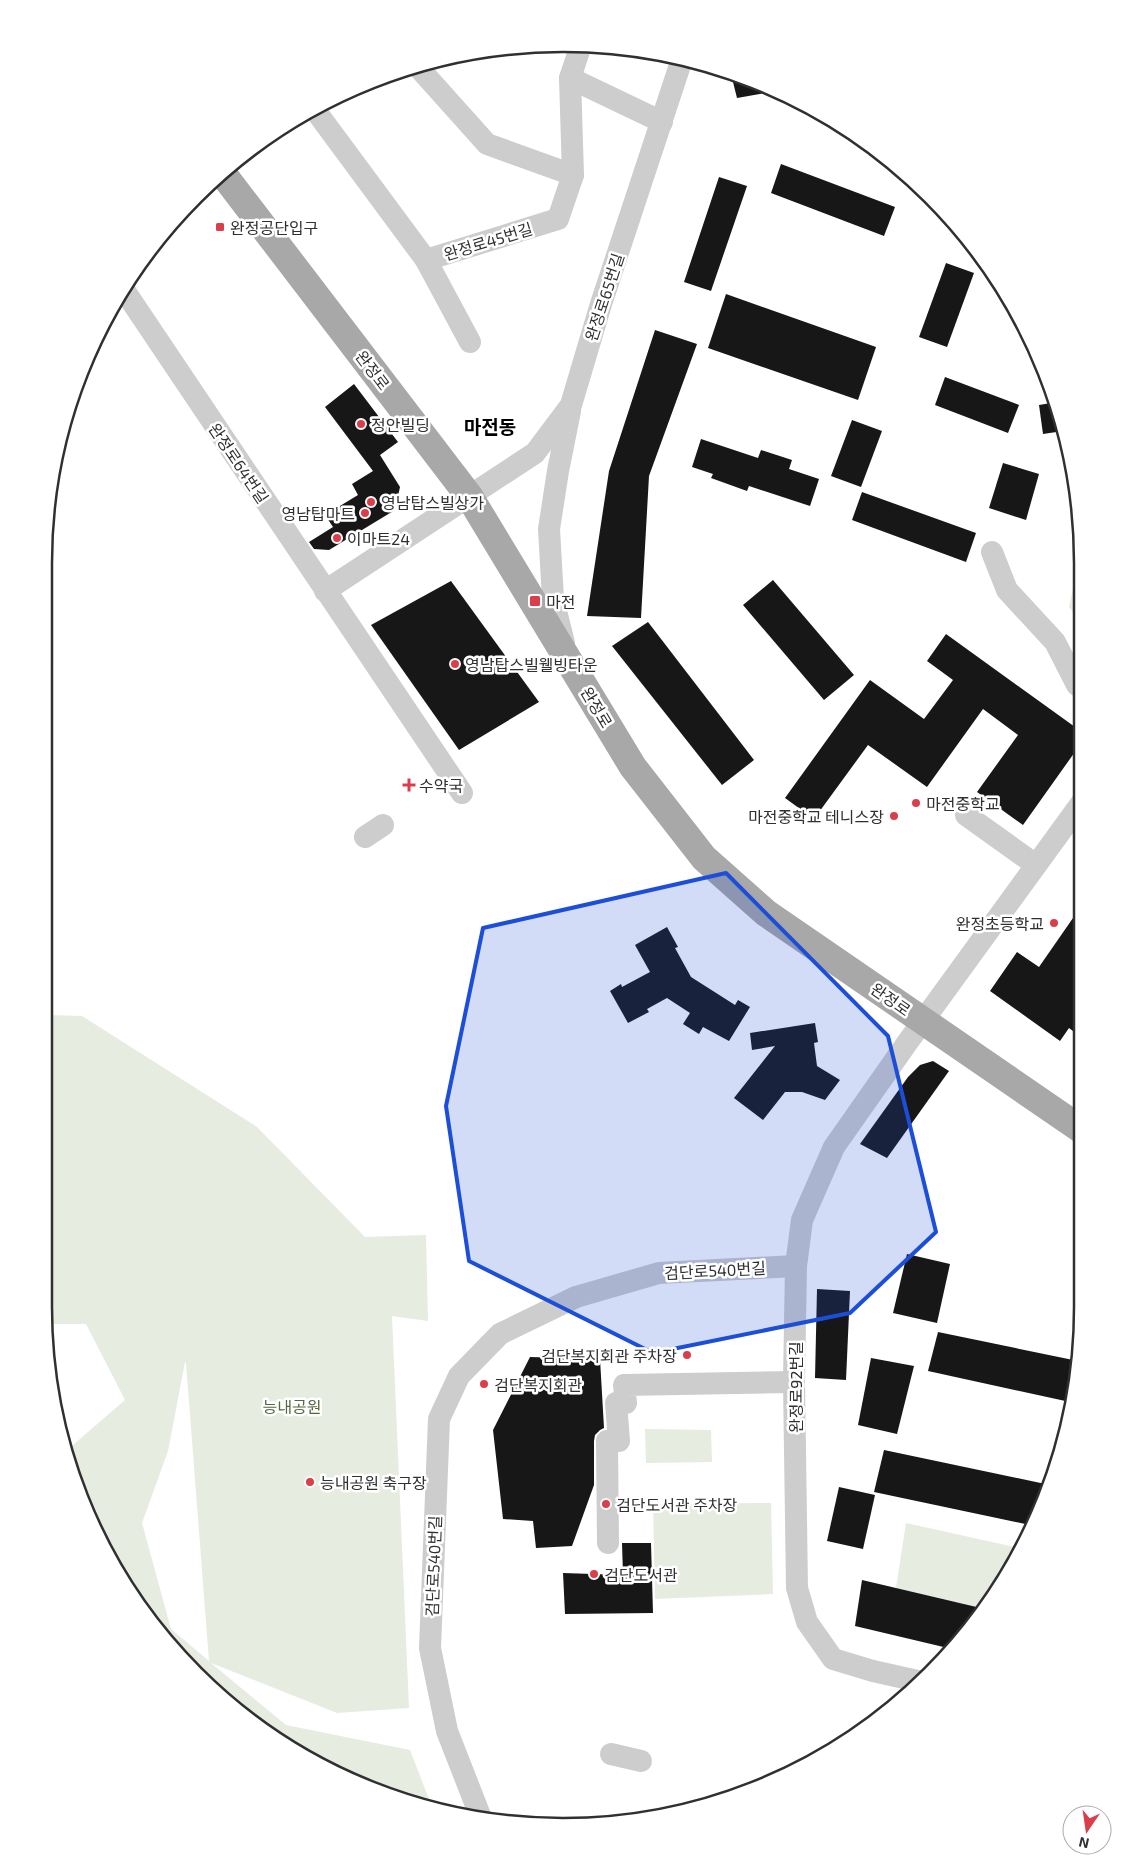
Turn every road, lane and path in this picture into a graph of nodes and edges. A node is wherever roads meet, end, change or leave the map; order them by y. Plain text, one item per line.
1 (578, 53) edge
2 (680, 66) edge
3 (423, 72) edge
4 (570, 78) junction
5 (319, 115) edge
6 (662, 122) junction
7 (573, 175) junction
8 (227, 179) edge
9 (426, 260) junction
10 (128, 297) edge
11 (470, 342) dead end
12 (572, 405) junction
13 (469, 496) junction
14 (992, 552) dead end
15 (325, 590) junction
16 (568, 659) junction
17 (1074, 679) edge
18 (462, 793) dead end
19 (1074, 813) edge
20 (966, 815) dead end
21 (1036, 865) junction
22 (923, 1021) junction
23 (1074, 1125) edge
24 (796, 1266) junction
25 (794, 1382) junction
26 (608, 1544) dead end
27 (912, 1680) edge
28 (610, 1754) dead end
29 (641, 1761) dead end
30 (478, 1810) edge

1 - 4 street, 완정로45번길
2 - 6 street, 완정로65번길
3 - 7 street
4 - 6 street
4 - 7 street, 완정로45번길
5 - 9 street, 완정로45번길
6 - 12 street, 완정로65번길
7 - 9 street, 완정로45번길
8 - 13 main road, 완정로
9 - 11 street
10 - 15 street, 완정로64번길
12 - 13 street, 완정로65번길
12 - 16 street
13 - 15 street
13 - 16 main road, 완정로
14 - 17 street
15 - 18 street, 완정로64번길
16 - 22 main road, 완정로
19 - 21 street, 완정로92번길
20 - 21 street
21 - 22 street, 완정로92번길
22 - 23 main road, 완정로
22 - 24 street, 완정로92번길
24 - 25 street, 완정로92번길
24 - 30 street, 검단로540번길
25 - 26 street
25 - 27 street, 완정로92번길
28 - 29 street

